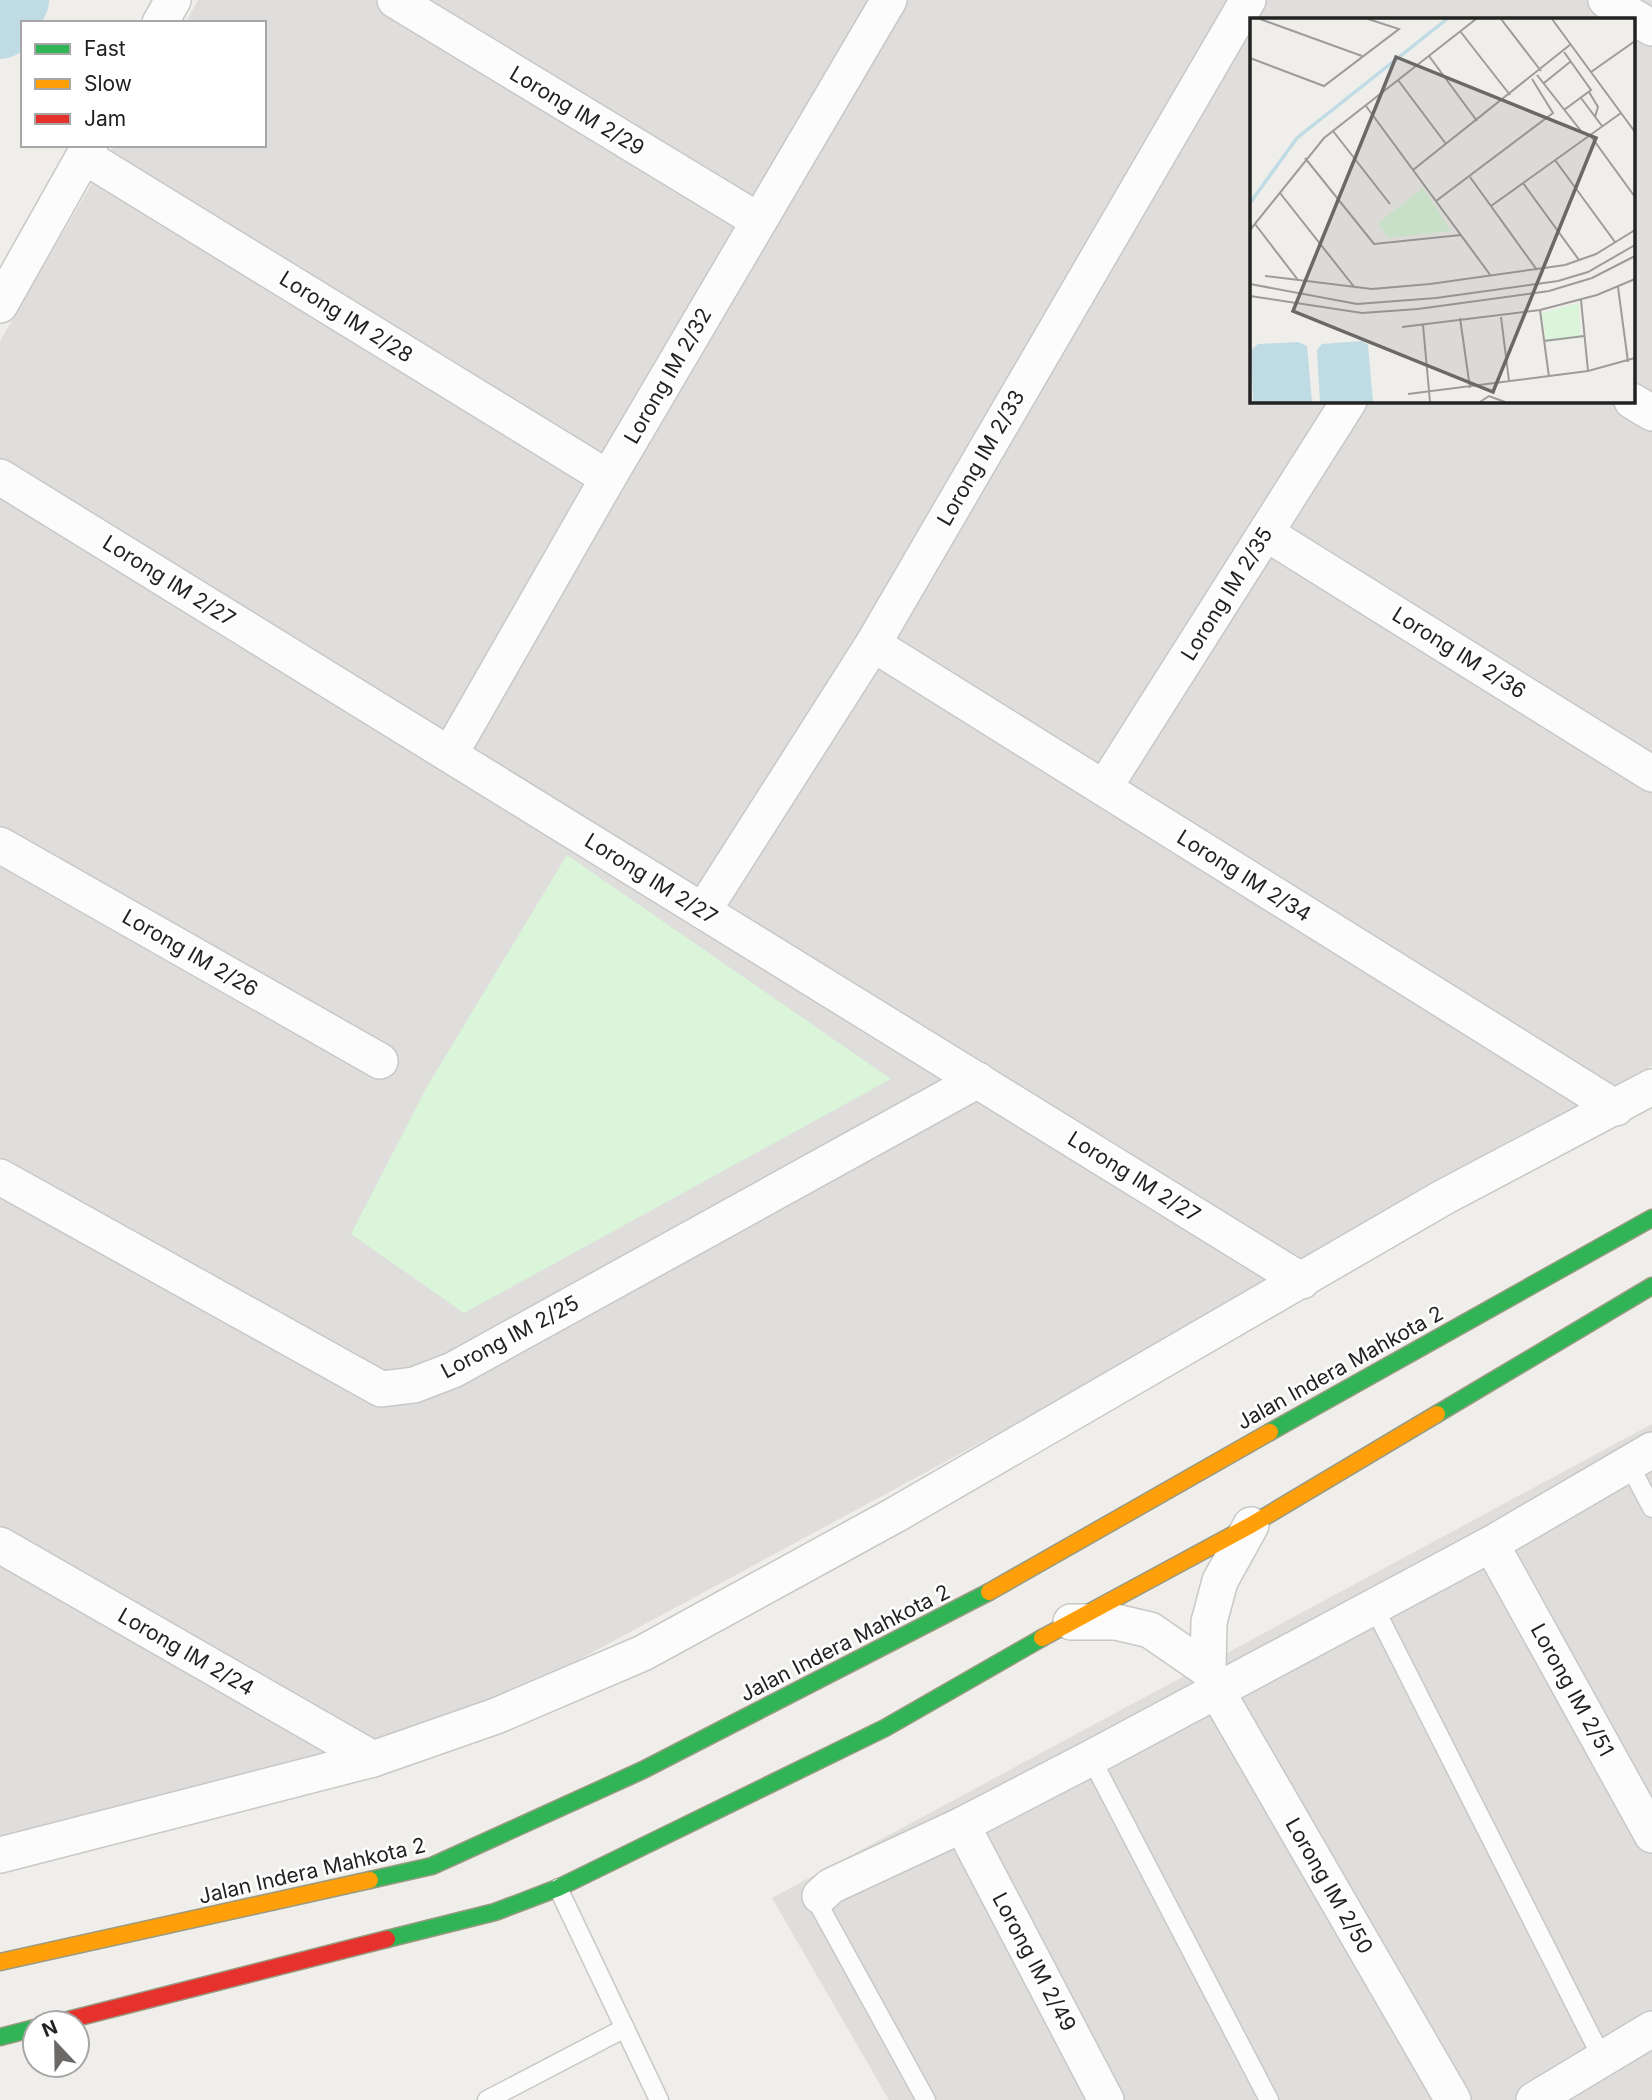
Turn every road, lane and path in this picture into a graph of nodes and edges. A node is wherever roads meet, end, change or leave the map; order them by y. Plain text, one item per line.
1 (173, 0) edge
2 (396, 0) edge
3 (889, 0) edge
4 (1248, 0) edge
5 (1604, 0) edge
6 (1592, 18) edge
7 (1634, 18) edge
8 (1634, 18) edge
9 (161, 21) edge
10 (1652, 29) edge
11 (87, 150) edge
12 (759, 221) junction
13 (0, 305) edge
14 (1348, 402) edge
15 (1634, 402) edge
16 (1652, 414) edge
17 (0, 477) edge
18 (608, 478) junction
19 (1266, 533) junction
20 (873, 643) junction
21 (450, 754) junction
22 (1652, 774) edge
23 (1104, 788) junction
24 (0, 845) edge
25 (703, 911) junction
26 (380, 1061) dead end
27 (978, 1080) junction
28 (1652, 1087) edge
29 (1616, 1108) junction
30 (0, 1177) edge
31 (1652, 1218) edge
32 (1303, 1281) junction
33 (1652, 1286) edge
34 (1640, 1457) edge
35 (1652, 1508) edge
36 (1251, 1525) junction
37 (1491, 1544) junction
38 (0, 1545) edge
39 (1374, 1607) junction
40 (1071, 1622) junction
41 (1213, 1680) junction
42 (1091, 1758) junction
43 (373, 1759) junction
44 (962, 1825) junction
45 (1652, 1835) edge
46 (0, 1855) edge
47 (558, 1888) junction
48 (820, 1896) joint
49 (0, 1962) edge
50 (91, 2014) edge
51 (625, 2028) junction
52 (1652, 2029) edge
53 (21, 2032) edge
54 (0, 2037) edge
55 (1602, 2058) junction
56 (487, 2100) edge
57 (659, 2100) edge
58 (926, 2100) edge
59 (1106, 2100) edge
60 (1269, 2100) edge
61 (1453, 2100) edge
62 (1534, 2100) edge

1 - 9 street
2 - 12 street, Lorong IM 2/29
3 - 12 street, Lorong IM 2/32
4 - 20 street, Lorong IM 2/33
5 - 6 street
5 - 8 street
7 - 10 street
11 - 13 street
11 - 18 street, Lorong IM 2/28
12 - 18 street, Lorong IM 2/32
14 - 19 street, Lorong IM 2/35
15 - 16 street
17 - 21 street, Lorong IM 2/27
18 - 21 street, Lorong IM 2/32
19 - 22 street, Lorong IM 2/36
19 - 23 street, Lorong IM 2/35
20 - 23 street, Lorong IM 2/34
20 - 25 street, Lorong IM 2/33
21 - 25 street, Lorong IM 2/27
23 - 29 street, Lorong IM 2/34
24 - 26 street, Lorong IM 2/26
25 - 27 street, Lorong IM 2/27
27 - 30 street, Lorong IM 2/25
27 - 32 street, Lorong IM 2/27
28 - 29 street
29 - 32 street
31 - 49 street, Jalan Indera Mahkota 2
32 - 43 street
33 - 36 street
34 - 35 lane
34 - 37 street
36 - 40 street
36 - 41 street
37 - 39 street
37 - 45 street, Lorong IM 2/51
38 - 43 street, Lorong IM 2/24
39 - 41 street
39 - 55 lane
40 - 41 street
40 - 47 street
41 - 42 street
41 - 61 street, Lorong IM 2/50
42 - 44 street
42 - 60 lane
43 - 46 street
44 - 48 street
44 - 59 street, Lorong IM 2/49
47 - 50 street
47 - 51 lane
48 - 58 lane
51 - 56 lane
51 - 57 lane
52 - 55 street
53 - 54 street
55 - 62 street

